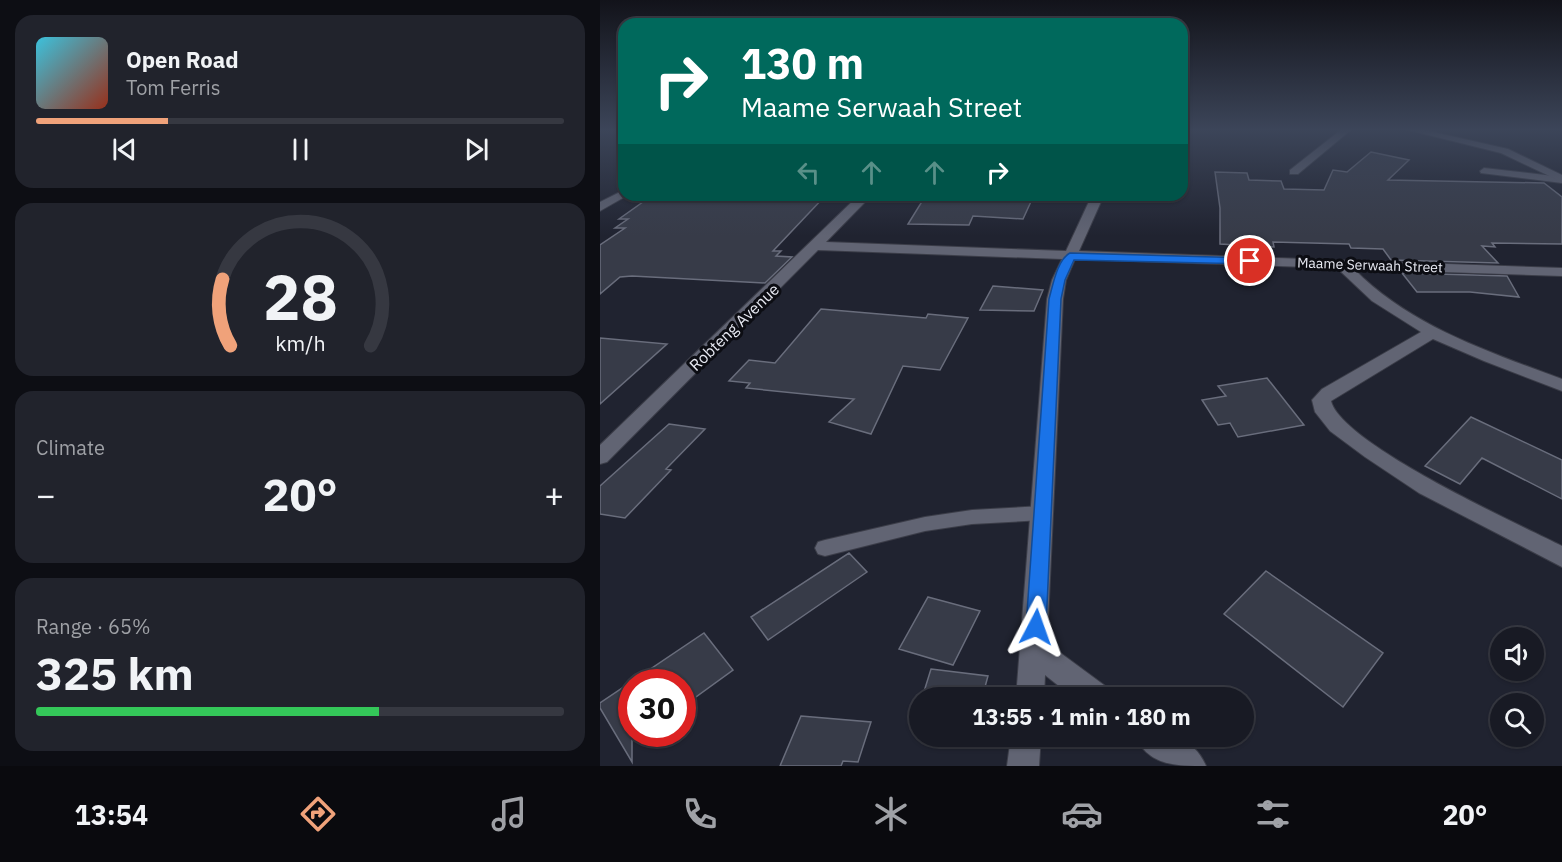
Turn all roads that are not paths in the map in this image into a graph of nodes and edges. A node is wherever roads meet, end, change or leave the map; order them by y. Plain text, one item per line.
1 (1303, 165) edge
2 (1531, 165) edge
3 (1484, 171) dead end
4 (1294, 172) dead end
5 (1562, 180) edge
6 (618, 196) edge
7 (860, 201) edge
8 (1095, 201) edge
9 (600, 207) edge
10 (818, 246) junction
11 (1070, 256) junction
12 (1340, 263) junction
13 (1562, 272) edge
14 (1433, 332) junction
15 (1562, 384) edge
16 (600, 458) edge
17 (1043, 513) junction
18 (825, 548) dead end
19 (1562, 557) edge
20 (1035, 650) junction
21 (1031, 687) edge
22 (1084, 687) edge
23 (1025, 747) edge
24 (1165, 747) edge
25 (1023, 766) edge
26 (1190, 766) edge

1 - 4 street
2 - 5 street
3 - 5 lane
6 - 9 street
7 - 10 street, Robteng Avenue
8 - 11 street
10 - 11 street, Maame Serwaah Street
10 - 16 street, Robteng Avenue
11 - 12 street, Maame Serwaah Street
11 - 17 street
12 - 13 street, Maame Serwaah Street
12 - 14 street
14 - 15 street
14 - 19 street
17 - 18 lane
17 - 20 street
20 - 21 street
20 - 22 street
23 - 25 street
24 - 26 street

